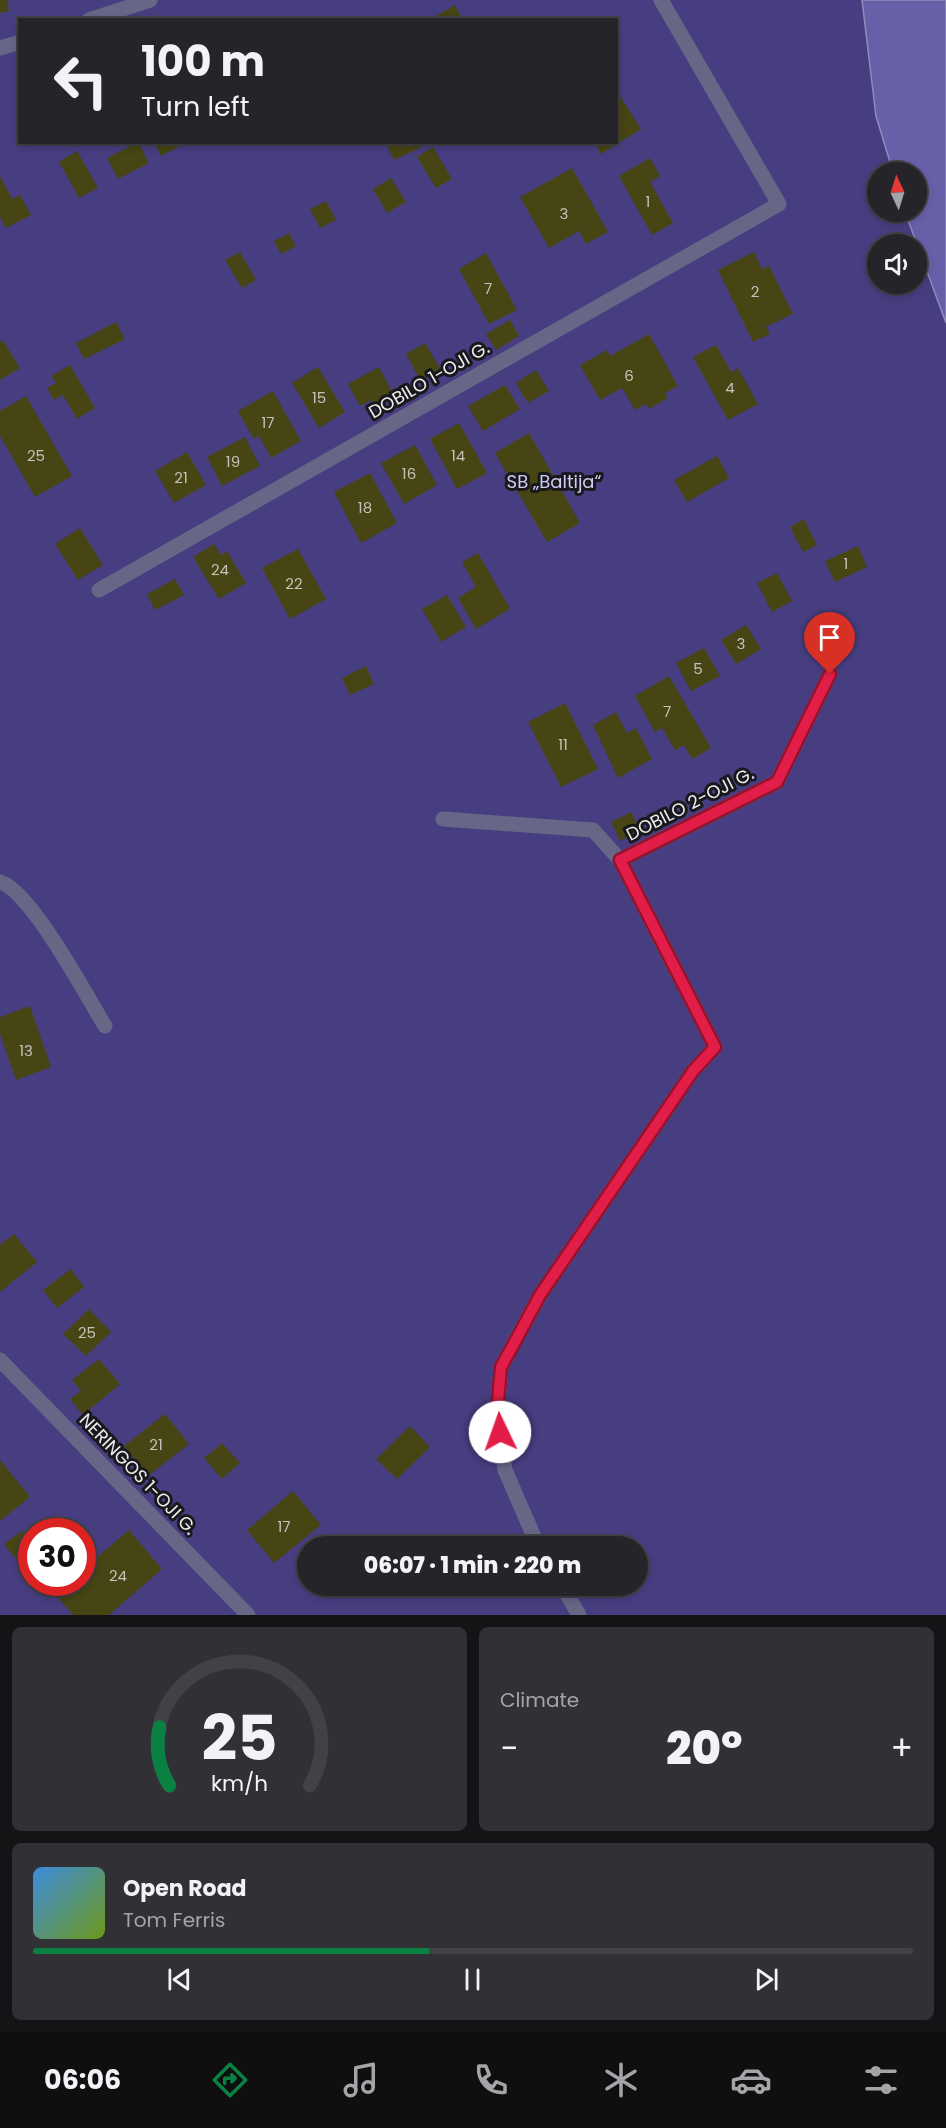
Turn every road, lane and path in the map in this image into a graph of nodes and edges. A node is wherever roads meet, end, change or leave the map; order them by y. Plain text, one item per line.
1 (150, 0) edge
2 (661, 0) edge
3 (95, 18) edge
4 (18, 43) edge
5 (0, 48) edge
6 (99, 590) dead end
7 (830, 674) dead end
8 (442, 819) dead end
9 (620, 860) junction
10 (0, 882) edge
11 (105, 1026) dead end
12 (0, 1360) edge
13 (534, 1536) edge
14 (568, 1596) edge
15 (248, 1615) edge
16 (579, 1615) edge

1 - 3 street
2 - 6 street, DOBILO 1-OJI G.
4 - 5 street
7 - 9 street, DOBILO 2-OJI G.
8 - 9 street, DOBILO 2-OJI G.
9 - 13 street
10 - 11 street
12 - 15 street, NERINGOS 1-OJI G.
14 - 16 street

